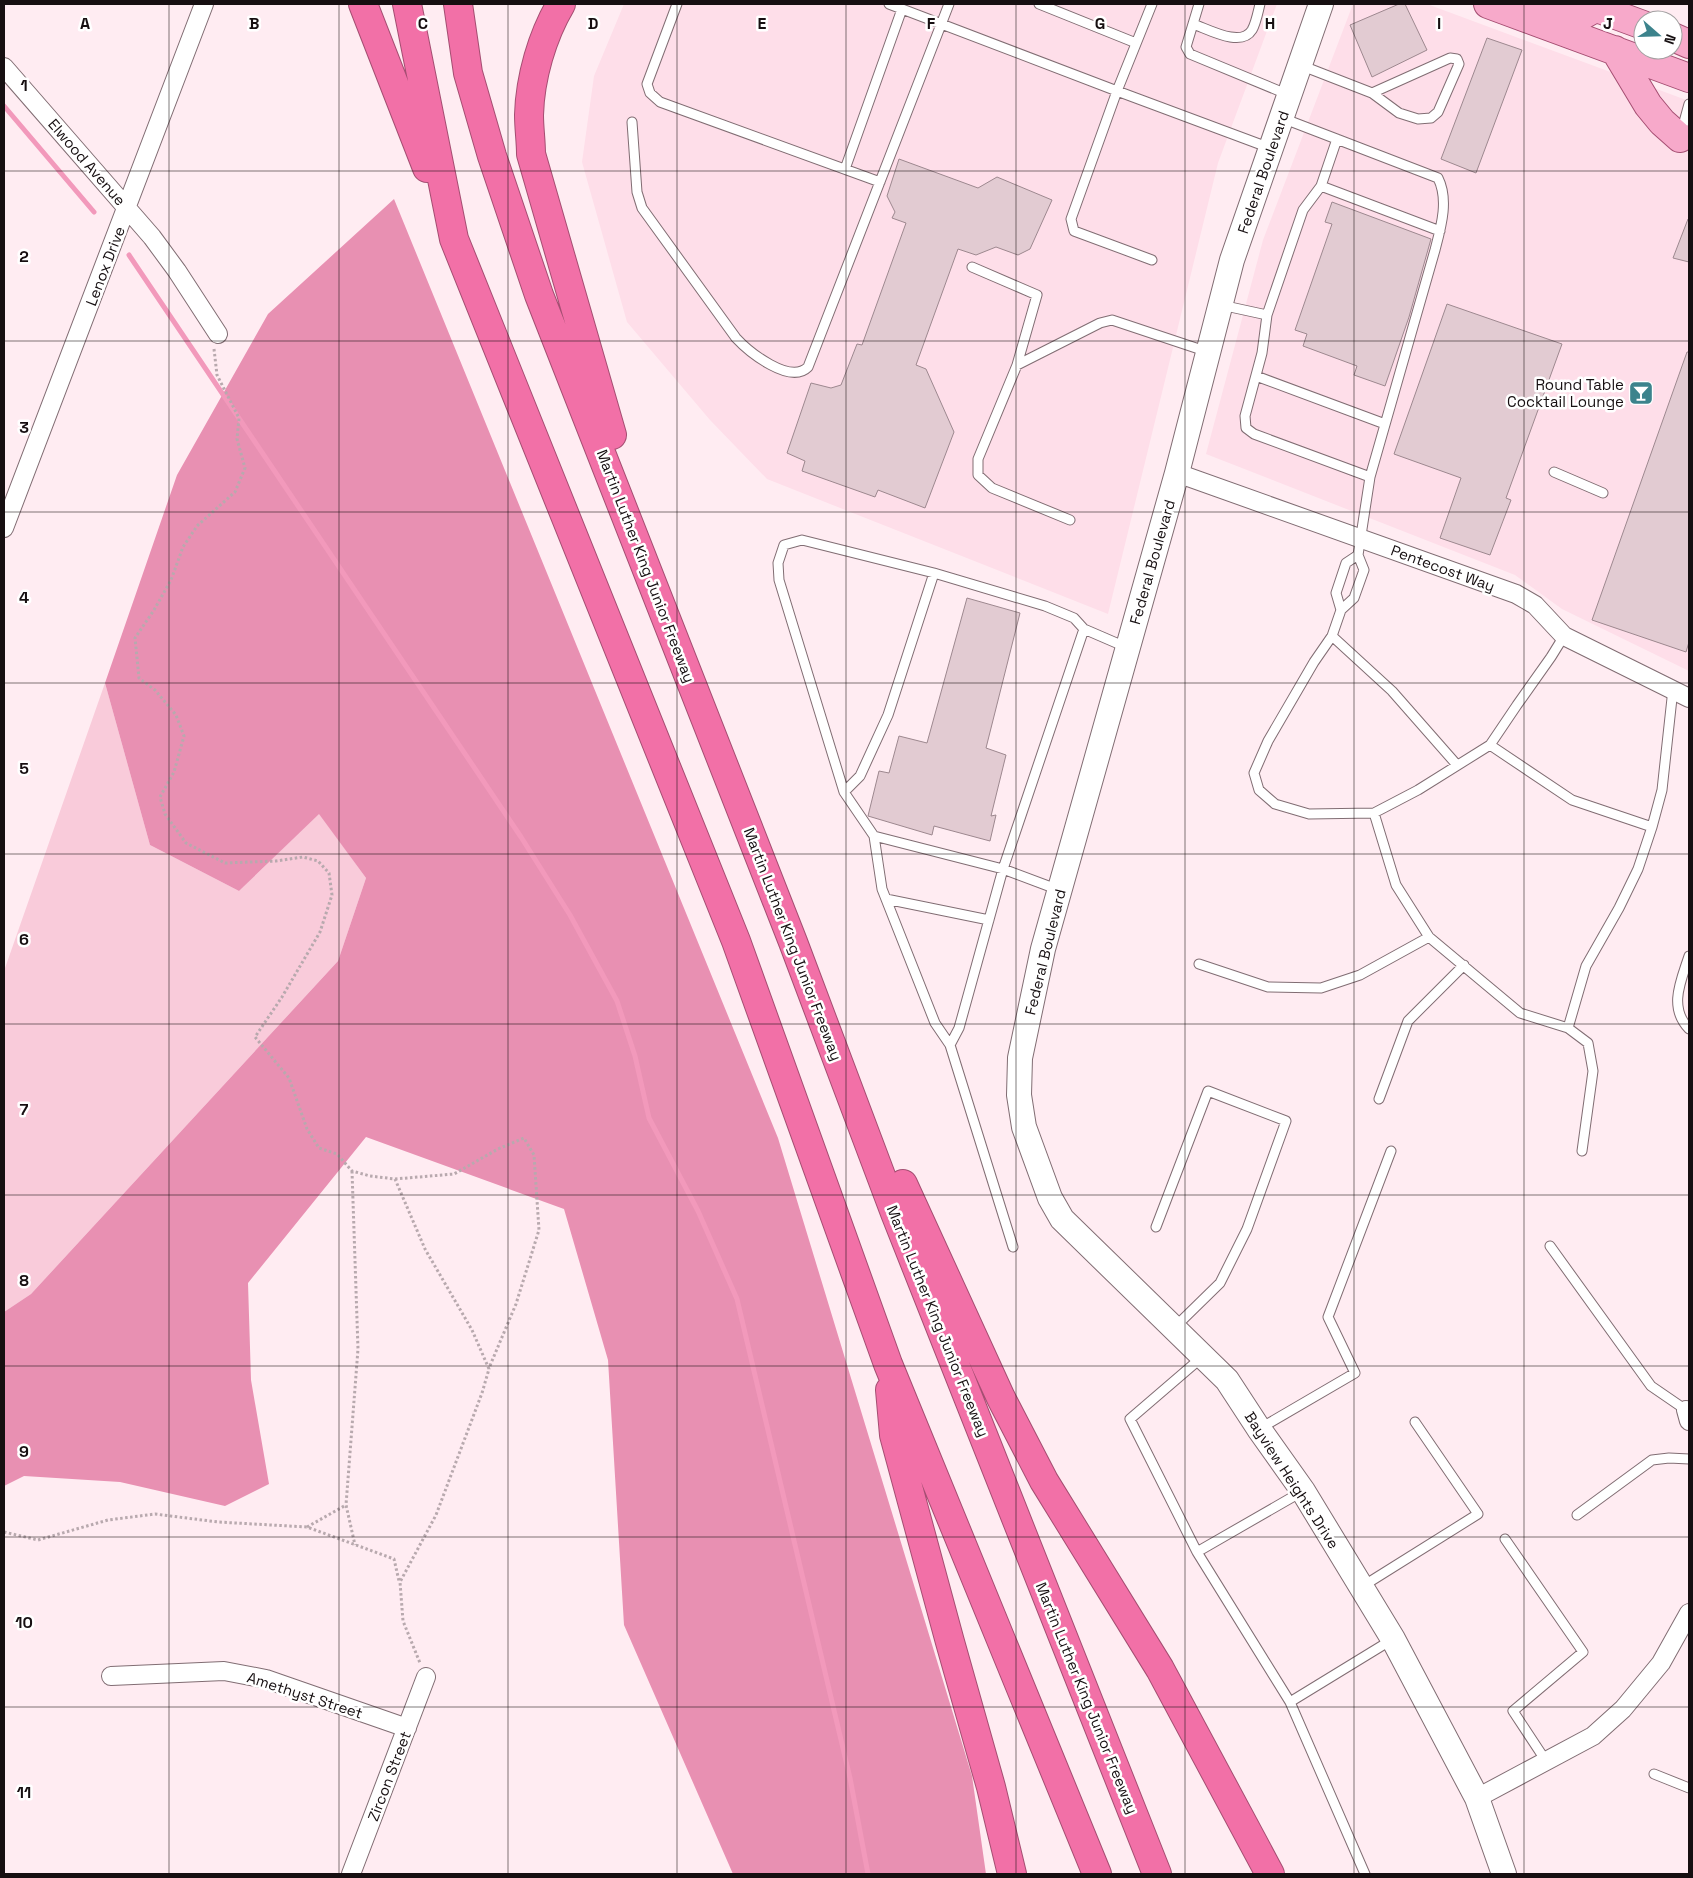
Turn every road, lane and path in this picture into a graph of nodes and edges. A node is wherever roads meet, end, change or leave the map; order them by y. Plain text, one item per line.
1 (204, 4) edge
2 (363, 4) edge
3 (407, 4) edge
4 (458, 4) edge
5 (561, 4) edge
6 (678, 4) edge
7 (889, 4) edge
8 (949, 4) edge
9 (1039, 4) edge
10 (1146, 4) edge
11 (1152, 4) edge
12 (1199, 4) edge
13 (1260, 4) edge
14 (1321, 4) edge
15 (1492, 4) edge
16 (1545, 4) edge
17 (1591, 5) edge
18 (902, 9) junction
19 (1633, 21) edge
20 (941, 24) junction
21 (1193, 24) junction
22 (1144, 26) junction
23 (1136, 43) junction
24 (1616, 50) junction
25 (1300, 65) junction
26 (4, 67) edge
27 (1689, 78) edge
28 (1117, 91) junction
29 (1372, 93) junction
30 (1290, 95) junction
31 (1689, 104) edge
32 (1281, 118) junction
33 (632, 122) dead end
34 (1337, 139) junction
35 (1684, 142) edge
36 (1271, 148) junction
37 (845, 169) junction
38 (880, 182) junction
39 (1321, 186) junction
40 (127, 208) junction
41 (1440, 231) junction
42 (454, 239) junction
43 (1152, 260) dead end
44 (972, 266) dead end
45 (1220, 305) junction
46 (1267, 315) junction
47 (218, 334) joint
48 (1209, 352) junction
49 (1017, 365) junction
50 (1256, 376) junction
51 (1385, 424) junction
52 (1554, 472) dead end
53 (1177, 473) junction
54 (1370, 476) junction
55 (1603, 493) dead end
56 (1070, 520) dead end
57 (4, 528) edge
58 (1360, 547) junction
59 (934, 573) junction
60 (1341, 610) junction
61 (668, 623) junction
62 (1084, 629) junction
63 (1332, 636) junction
64 (1564, 636) junction
65 (1128, 648) junction
66 (1673, 689) junction
67 (1689, 698) edge
68 (1490, 745) junction
69 (1457, 765) junction
70 (844, 792) junction
71 (1374, 813) junction
72 (1652, 827) junction
73 (874, 836) junction
74 (1003, 869) junction
75 (1059, 890) junction
76 (886, 900) junction
77 (989, 920) junction
78 (1429, 937) junction
79 (793, 942) junction
80 (1689, 956) edge
81 (1199, 964) dead end
82 (1464, 965) junction
83 (1568, 1028) junction
84 (1689, 1029) edge
85 (950, 1045) junction
86 (1379, 1099) dead end
87 (1024, 1127) joint
88 (1582, 1151) dead end
89 (1391, 1152) dead end
90 (352, 1171) junction
91 (395, 1179) junction
92 (1156, 1227) dead end
93 (1550, 1246) dead end
94 (1013, 1247) dead end
95 (1174, 1328) junction
96 (1203, 1356) junction
97 (888, 1364) junction
98 (489, 1369) junction
99 (1687, 1415) edge
100 (1415, 1422) dead end
101 (1259, 1429) junction
102 (1689, 1459) edge
103 (1302, 1491) junction
104 (346, 1505) junction
105 (1577, 1515) dead end
106 (306, 1528) junction
107 (4, 1532) edge
108 (1505, 1538) dead end
109 (355, 1545) junction
110 (1197, 1552) junction
111 (400, 1582) junction
112 (1361, 1588) junction
113 (1689, 1612) edge
114 (1393, 1638) junction
115 (111, 1676) dead end
116 (426, 1677) joint
117 (1290, 1702) junction
118 (407, 1728) junction
119 (1546, 1761) junction
120 (1654, 1774) dead end
121 (1689, 1788) edge
122 (1477, 1798) junction
123 (351, 1874) edge
124 (1012, 1874) edge
125 (1097, 1874) edge
126 (1157, 1874) edge
127 (1270, 1874) edge
128 (1365, 1874) edge
129 (1504, 1874) edge

1 - 40 street, Lenox Drive
2 - 42 highway
3 - 42 highway
4 - 61 highway, Martin Luther King Junior Freeway
5 - 61 highway
6 - 37 lane
7 - 18 lane
8 - 20 lane
9 - 23 lane
10 - 22 lane
11 - 22 lane
12 - 21 lane
13 - 21 lane
14 - 25 main road, Federal Boulevard
15 - 24 main road
16 - 17 main road
17 - 19 main road
18 - 20 lane
18 - 37 lane
20 - 28 lane
20 - 38 lane
21 - 30 lane
22 - 23 lane
23 - 28 lane
24 - 27 main road
24 - 35 main road
25 - 29 lane
25 - 30 main road, Federal Boulevard
26 - 40 street, Elwood Avenue
28 - 36 lane
28 - 43 lane
29 - 29 lane
30 - 32 main road, Federal Boulevard
31 - 35 lane
32 - 34 lane
32 - 36 main road, Federal Boulevard
33 - 38 lane
34 - 39 lane
34 - 41 lane
36 - 45 main road, Federal Boulevard
37 - 38 lane
39 - 41 lane
39 - 46 lane
40 - 47 street, Elwood Avenue
40 - 57 street, Lenox Drive
41 - 51 lane
42 - 97 highway
44 - 49 lane
45 - 46 lane
45 - 48 main road, Federal Boulevard
46 - 50 lane
47 - 90 path
48 - 49 lane
48 - 53 main road, Federal Boulevard
49 - 56 lane
50 - 51 lane
50 - 54 lane
51 - 54 lane
52 - 55 lane
53 - 58 street, Pentecost Way
53 - 65 main road, Federal Boulevard
54 - 58 lane
58 - 60 lane
58 - 60 lane
58 - 64 street, Pentecost Way
59 - 62 lane
59 - 70 lane
59 - 70 lane
60 - 63 lane
61 - 79 highway, Martin Luther King Junior Freeway
62 - 65 lane
62 - 74 lane
63 - 69 lane
63 - 71 lane
64 - 66 street, Pentecost Way
64 - 68 lane
65 - 75 main road, Federal Boulevard
66 - 67 street, Pentecost Way
66 - 72 lane
68 - 69 lane
68 - 72 lane
69 - 71 lane
70 - 73 lane
71 - 78 lane
72 - 83 lane
73 - 74 lane
73 - 76 lane
74 - 75 lane
74 - 77 lane
75 - 87 main road, Federal Boulevard
76 - 77 lane
76 - 85 lane
77 - 85 lane
78 - 81 lane
78 - 82 lane
79 - 126 highway, Martin Luther King Junior Freeway
79 - 127 highway
80 - 84 lane
82 - 83 lane
82 - 86 lane
83 - 88 lane
85 - 94 lane
87 - 95 main road, Bayview Heights Drive
89 - 101 lane
90 - 91 path
90 - 104 path
91 - 98 path
91 - 98 path
92 - 95 lane
93 - 99 lane
95 - 96 main road, Bayview Heights Drive
96 - 101 main road, Bayview Heights Drive
96 - 110 lane
97 - 124 highway
97 - 125 highway
98 - 111 path
100 - 112 lane
101 - 103 main road, Bayview Heights Drive
102 - 105 lane
103 - 110 lane
103 - 112 main road, Bayview Heights Drive
104 - 106 path
104 - 109 path
106 - 107 path
106 - 109 path
108 - 119 lane
109 - 111 path
110 - 117 lane
111 - 116 path
112 - 114 main road, Bayview Heights Drive
113 - 119 street
114 - 117 lane
114 - 122 main road, Bayview Heights Drive
115 - 118 street, Amethyst Street
116 - 118 street, Zircon Street
117 - 128 lane
118 - 123 street, Zircon Street
119 - 122 street
120 - 121 lane
122 - 129 main road, Bayview Heights Drive

